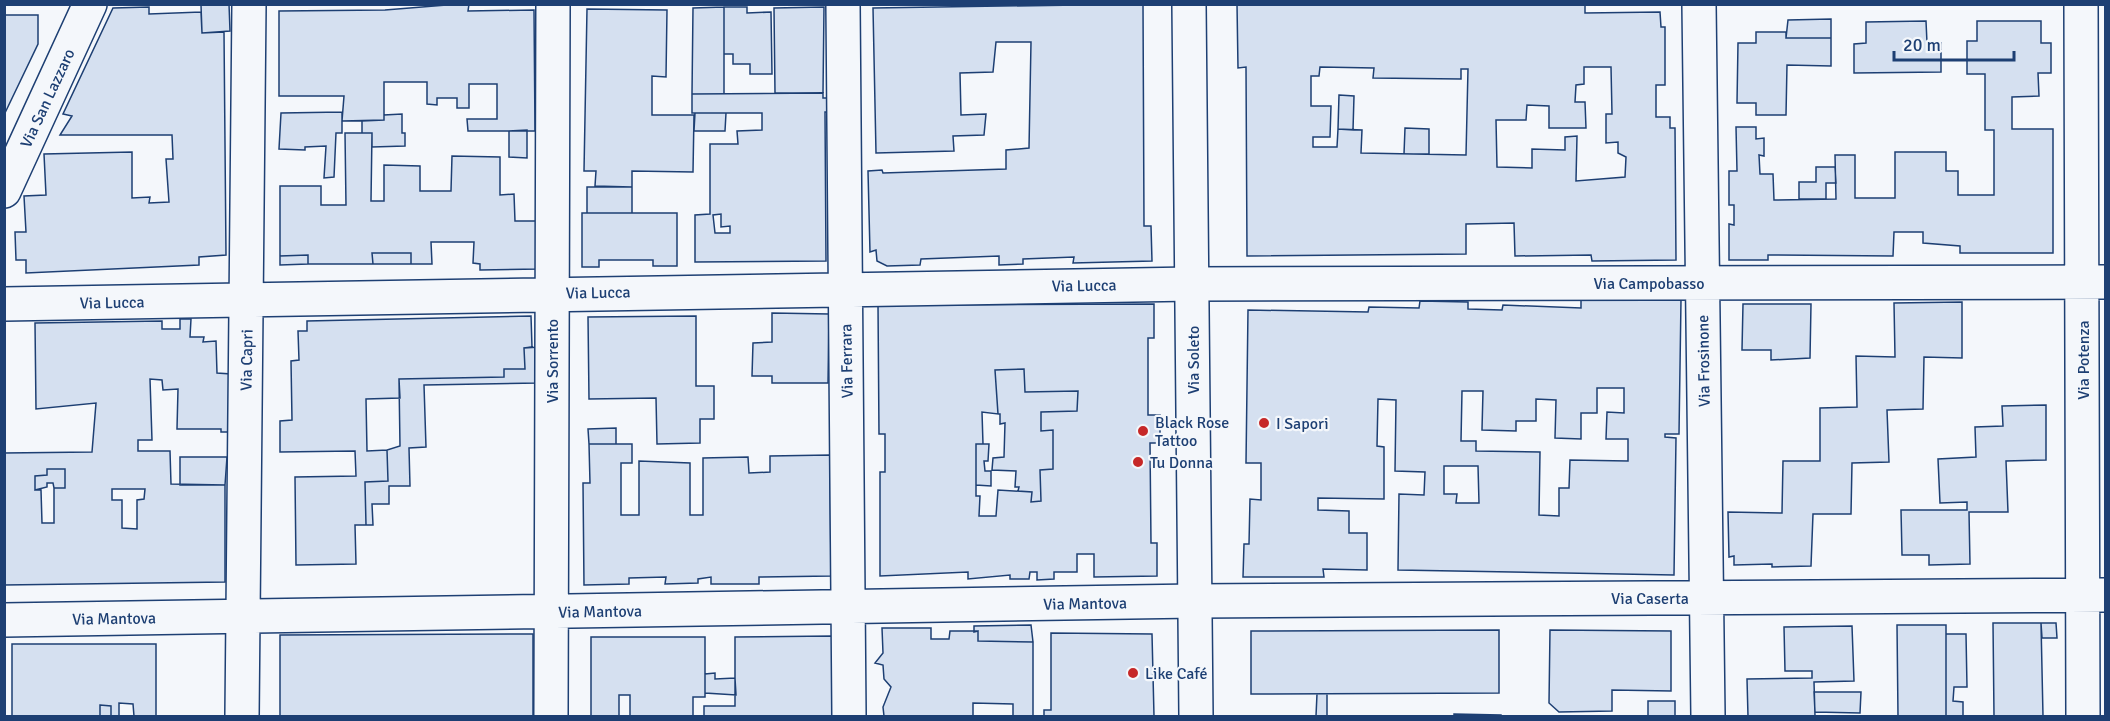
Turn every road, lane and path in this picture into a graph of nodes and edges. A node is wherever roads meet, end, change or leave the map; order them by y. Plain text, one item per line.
1 (90, 4) edge
2 (249, 4) edge
3 (553, 4) edge
4 (843, 4) edge
5 (1189, 4) edge
6 (1699, 4) edge
7 (2081, 4) edge
8 (4, 191) edge
9 (1701, 282) junction
10 (2094, 282) edge
11 (1192, 284) junction
12 (845, 289) junction
13 (552, 293) junction
14 (246, 298) junction
15 (4, 304) edge
16 (2094, 595) edge
17 (1707, 597) junction
18 (1195, 602) junction
19 (848, 608) junction
20 (552, 611) junction
21 (243, 615) junction
22 (4, 620) edge
23 (242, 717) edge
24 (551, 717) edge
25 (849, 717) edge
26 (1196, 717) edge
27 (1708, 717) edge
28 (2083, 717) edge

1 - 8 street, Via San Lazzaro
2 - 14 street, Via Capri
3 - 13 street, Via Sorrento
4 - 12 street, Via Ferrara
5 - 11 street, Via Soleto
6 - 9 street, Via Frosinone
7 - 10 street, Via Potenza
9 - 10 street, Via Campobasso
9 - 11 street, Via Campobasso
9 - 17 street, Via Frosinone
10 - 16 street, Via Potenza
11 - 12 street, Via Lucca
11 - 18 street, Via Soleto
12 - 13 street, Via Lucca
12 - 19 street, Via Ferrara
13 - 14 street, Via Lucca
13 - 20 street, Via Sorrento
14 - 15 street, Via Lucca
14 - 21 street, Via Capri
16 - 17 street, Via Caserta
16 - 28 street, Via Potenza
17 - 18 street, Via Caserta
17 - 27 street, Via Frosinone
18 - 19 street, Via Mantova
18 - 26 street, Via Soleto
19 - 20 street, Via Mantova
19 - 25 street, Via Ferrara
20 - 21 street, Via Mantova
20 - 24 street, Via Sorrento
21 - 22 street, Via Mantova
21 - 23 street, Via Capri

